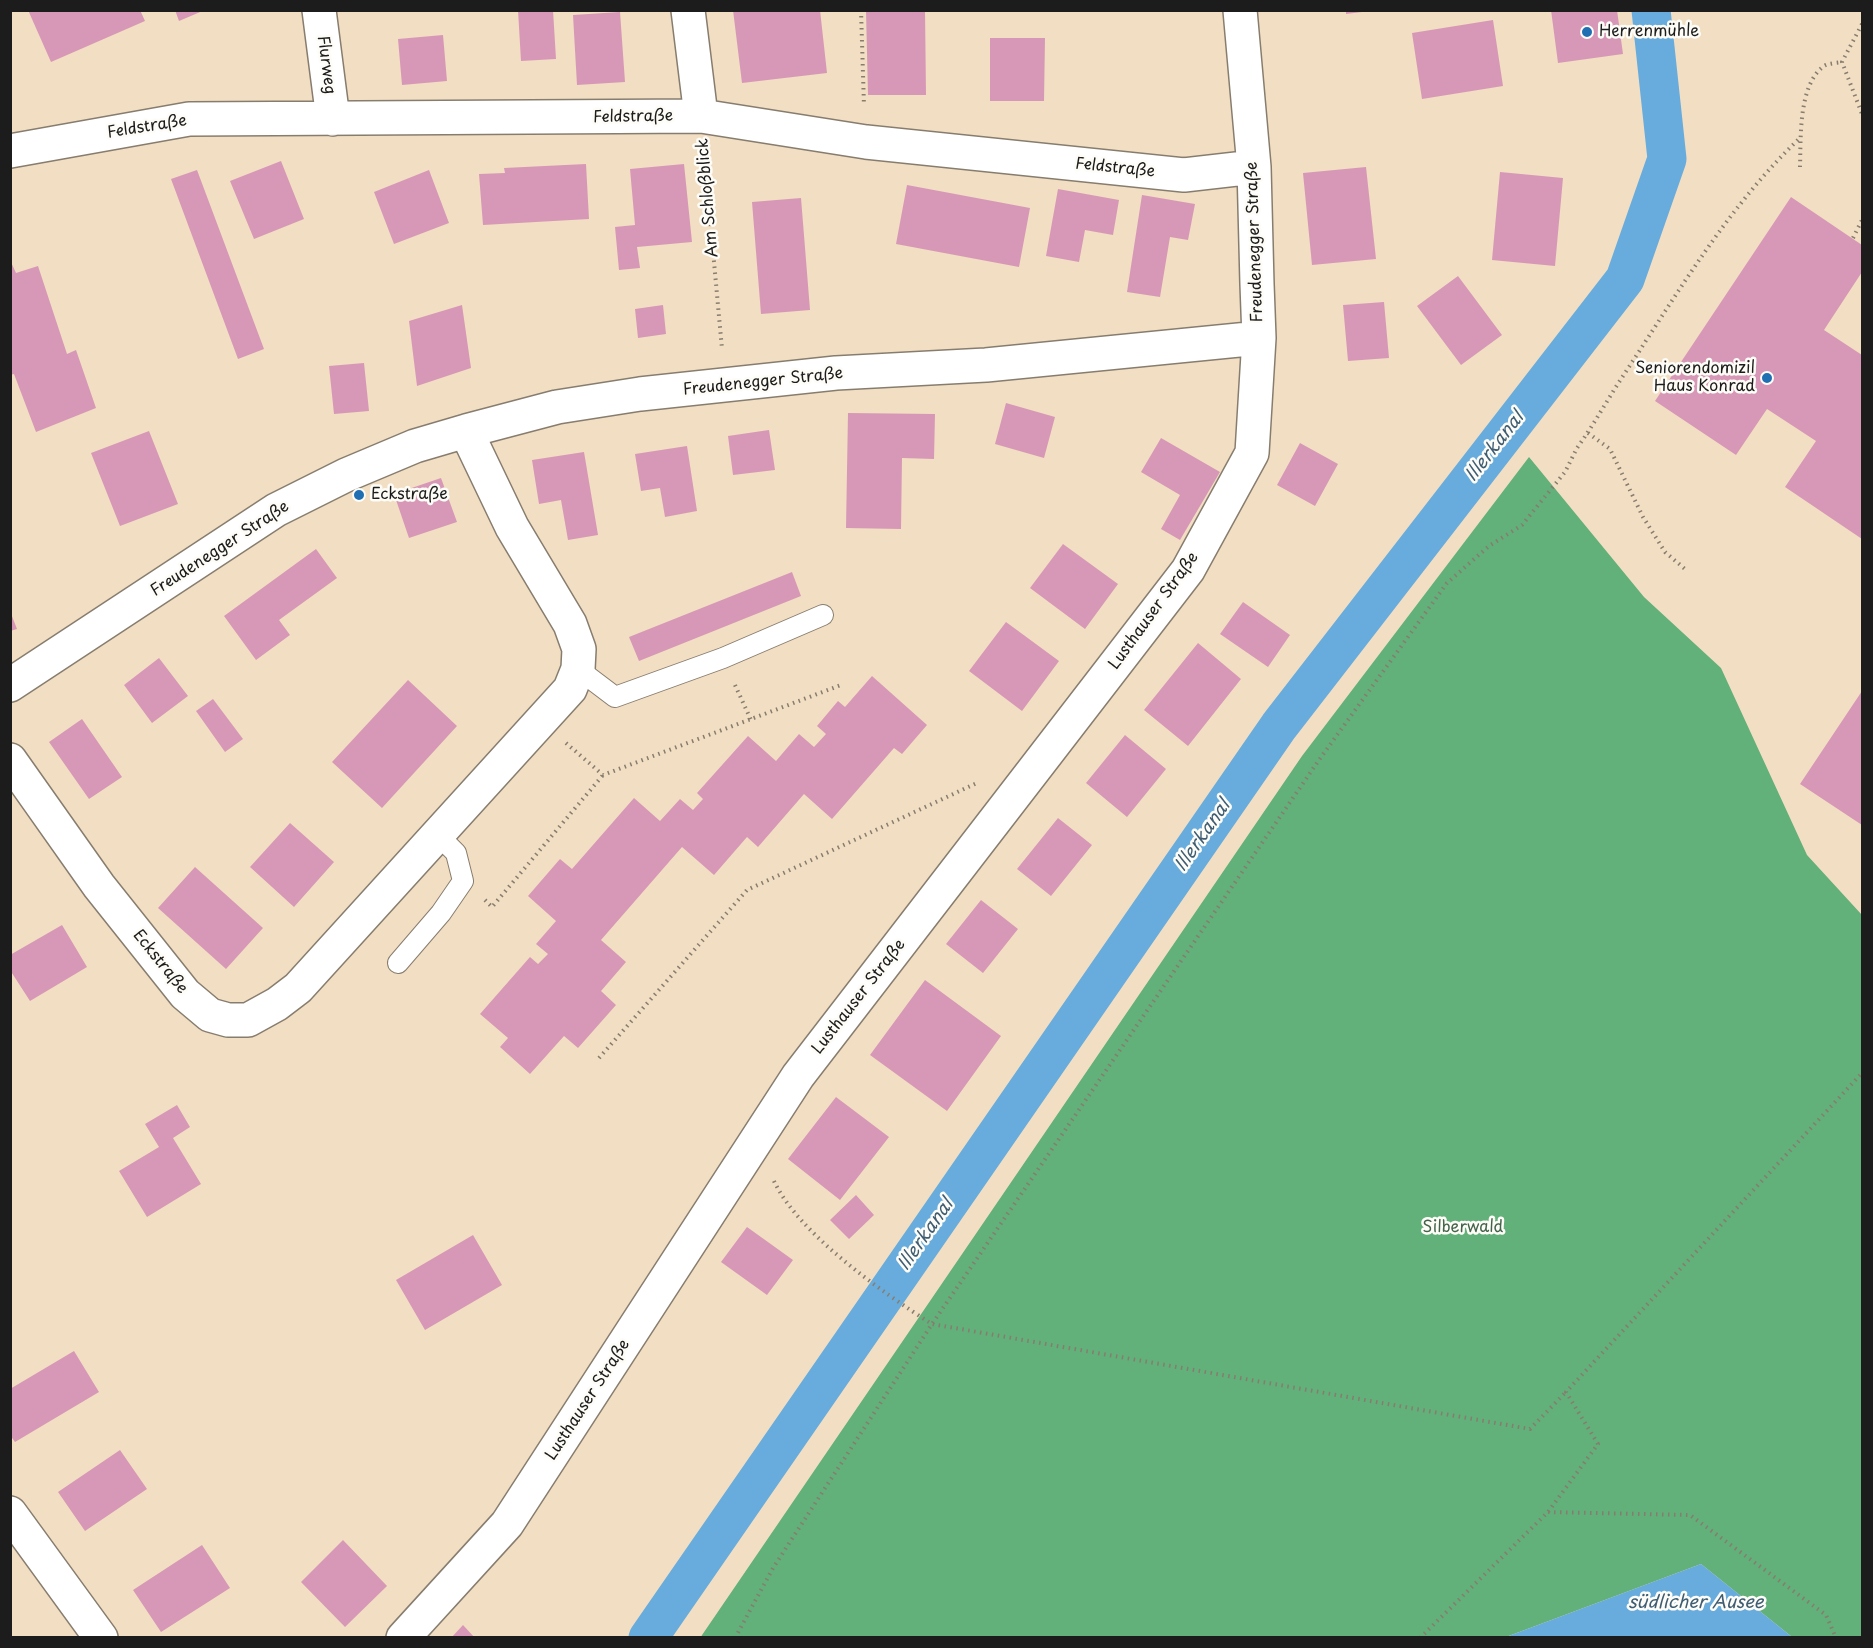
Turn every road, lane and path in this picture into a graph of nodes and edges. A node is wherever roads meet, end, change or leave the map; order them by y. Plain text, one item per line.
1 (319, 10) edge
2 (688, 10) edge
3 (861, 10) edge
4 (1240, 10) edge
5 (1863, 24) edge
6 (1842, 62) junction
7 (1863, 114) edge
8 (701, 116) junction
9 (333, 119) junction
10 (1801, 137) junction
11 (866, 142) junction
12 (10, 152) edge
13 (1254, 166) junction
14 (1800, 167) dead end
15 (1863, 220) edge
16 (1853, 238) dead end
17 (1258, 338) junction
18 (726, 386) junction
19 (466, 431) junction
20 (1588, 433) junction
21 (1685, 569) dead end
22 (823, 615) dead end
23 (723, 658) junction
24 (578, 669) junction
25 (10, 685) edge
26 (841, 685) dead end
27 (751, 720) junction
28 (540, 721) junction
29 (10, 760) edge
30 (603, 775) junction
31 (985, 779) dead end
32 (438, 835) junction
33 (463, 881) junction
34 (398, 963) dead end
35 (599, 1058) dead end
36 (1863, 1073) edge
37 (756, 1142) junction
38 (932, 1324) junction
39 (1566, 1392) junction
40 (1548, 1512) junction
41 (10, 1513) edge
42 (101, 1638) edge
43 (403, 1638) edge
44 (735, 1638) edge
45 (1420, 1638) edge
46 (1836, 1638) edge

1 - 9 street, Flurweg
2 - 8 street, Am Schloßblick
3 - 11 path
4 - 13 street, Freudenegger Straße
5 - 6 path
6 - 7 path
6 - 10 path
8 - 9 street, Feldstraße
8 - 11 street, Feldstraße
8 - 18 path, Am Schloßblick
9 - 12 street, Feldstraße
10 - 14 path
10 - 20 path
11 - 13 street, Feldstraße
13 - 17 street, Freudenegger Straße
15 - 16 path
17 - 18 street, Freudenegger Straße
17 - 37 street, Lusthauser Straße
18 - 19 street, Freudenegger Straße
19 - 24 street
19 - 25 street, Freudenegger Straße
20 - 21 path
20 - 38 path
22 - 23 lane
23 - 24 lane
23 - 27 path
24 - 28 street, Eckstraße
26 - 27 path
27 - 30 path
28 - 30 path
28 - 32 street, Eckstraße
29 - 32 street, Eckstraße
30 - 33 path
31 - 35 path
32 - 33 lane
33 - 34 lane
36 - 39 path
37 - 38 path
37 - 43 street, Lusthauser Straße
38 - 39 path
38 - 44 path
39 - 40 path
40 - 45 path
40 - 46 path
41 - 42 street

